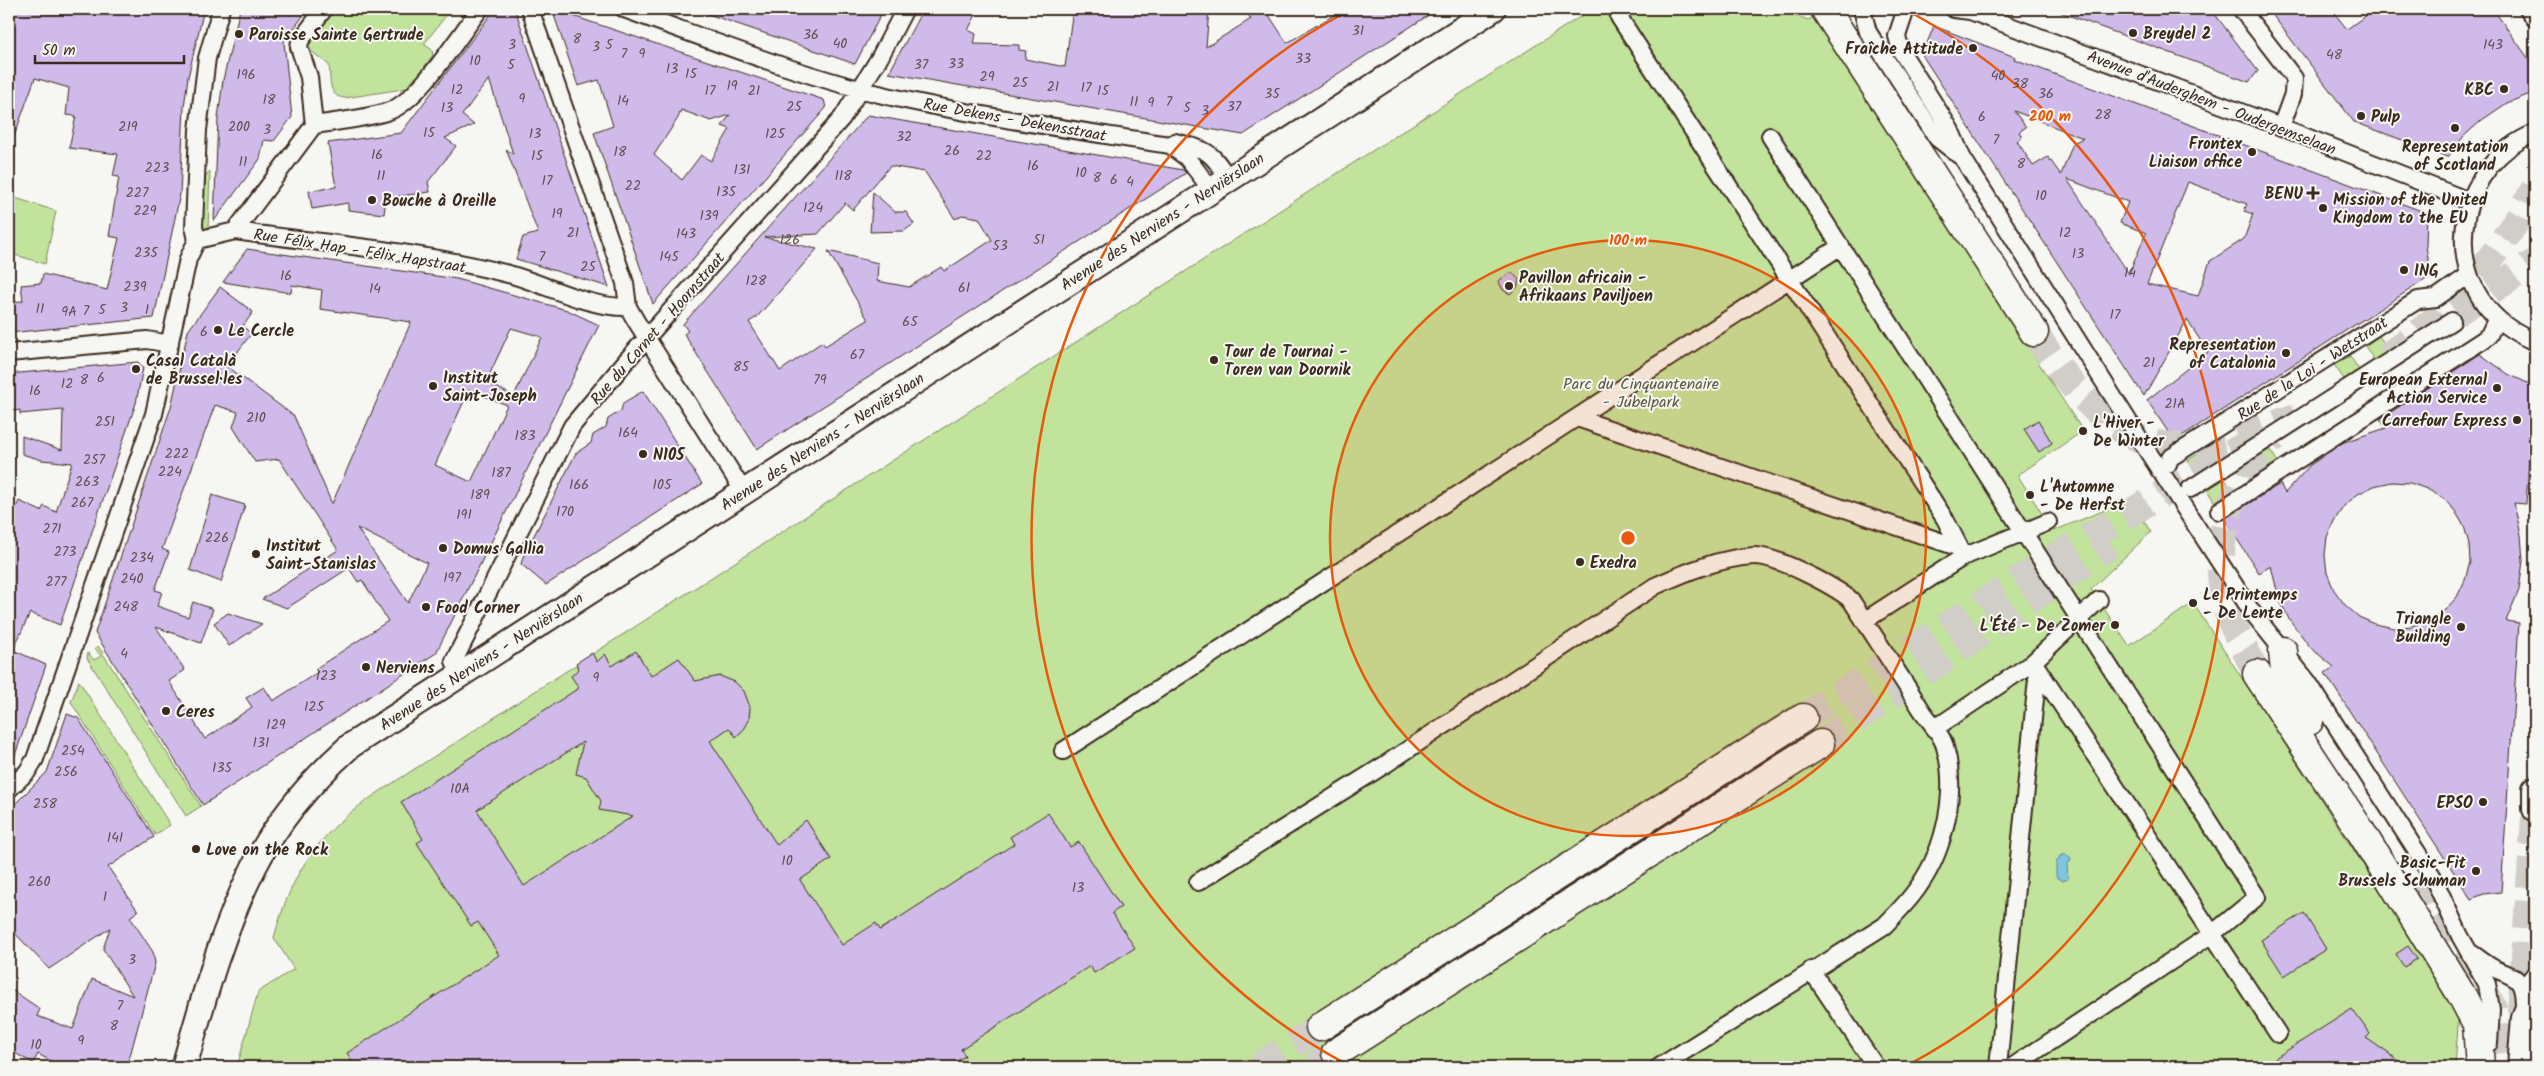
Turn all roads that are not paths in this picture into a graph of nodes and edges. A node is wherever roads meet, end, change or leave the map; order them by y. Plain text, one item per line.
1 (221, 9) edge
2 (324, 9) edge
3 (480, 9) edge
4 (530, 9) edge
5 (624, 9) edge
6 (905, 9) edge
7 (1494, 9) edge
8 (1825, 9) edge
9 (1862, 9) edge
10 (1906, 9) edge
11 (1954, 9) edge
12 (2241, 9) edge
13 (2528, 9) edge
14 (1619, 17) dead end
15 (2535, 19) edge
16 (861, 89) junction
17 (314, 125) junction
18 (2281, 127) junction
19 (2535, 133) edge
20 (1770, 136) dead end
21 (1962, 158) junction
22 (1220, 183) junction
23 (2469, 201) junction
24 (235, 231) junction
25 (197, 240) junction
26 (1841, 246) junction
27 (2469, 275) junction
28 (1789, 280) junction
29 (628, 307) junction
30 (2496, 318) junction
31 (2452, 321) tunnel mouth
32 (2034, 332) tunnel mouth
33 (647, 339) junction
34 (2535, 342) edge
35 (170, 344) junction
36 (9, 354) edge
37 (1577, 418) junction
38 (2159, 470) junction
39 (2190, 489) dead end
40 (744, 492) junction
41 (2219, 511) dead end
42 (2048, 522) dead end
43 (2023, 532) junction
44 (1962, 552) junction
45 (2098, 600) dead end
46 (2078, 619) junction
47 (1864, 621) junction
48 (2283, 651) junction
49 (2035, 666) junction
50 (460, 674) junction
51 (2257, 674) tunnel mouth
52 (1803, 718) tunnel mouth
53 (1934, 729) junction
54 (1820, 744) tunnel mouth
55 (1063, 752) dead end
56 (9, 789) edge
57 (2535, 789) edge
58 (2535, 809) edge
59 (2414, 881) tunnel mouth
60 (1198, 882) dead end
61 (2212, 934) junction
62 (2471, 953) junction
63 (1811, 970) junction
64 (2526, 980) edge
65 (1320, 1028) tunnel mouth
66 (2278, 1034) dead end
67 (1336, 1053) tunnel mouth
68 (184, 1067) edge
69 (1659, 1067) edge
70 (1876, 1067) edge
71 (1998, 1067) edge
72 (2012, 1067) edge
73 (2481, 1067) edge
74 (2520, 1067) edge

1 - 25 street
2 - 17 street
3 - 17 street
4 - 29 street
5 - 16 street, Rue Dekens - Dekensstraat
6 - 16 street, Rue du Cornet - Hoornstraat
7 - 22 street, Avenue des Nerviens - Nerviërslaan
8 - 32 highway
9 - 21 street
10 - 21 street
11 - 18 street, Avenue d'Auderghem - Oudergemselaan
12 - 18 street
13 - 15 street
14 - 28 street
16 - 22 street, Rue Dekens - Dekensstraat
16 - 33 street, Rue du Cornet - Hoornstraat
17 - 24 street
18 - 23 street, Avenue d'Auderghem - Oudergemselaan
19 - 23 street
20 - 26 street
21 - 38 street
22 - 40 street, Avenue des Nerviens - Nerviërslaan
23 - 27 street
24 - 25 street
24 - 29 street, Rue Félix Hap - Félix Hapstraat
25 - 35 street
26 - 28 street
26 - 43 street
27 - 30 street
27 - 38 street, Rue de la Loi - Wetstraat
28 - 37 street
28 - 44 street
29 - 33 street
30 - 34 street
30 - 41 street
31 - 39 street
33 - 40 street
33 - 50 street, Rue du Cornet - Hoornstraat
35 - 36 street
35 - 56 street
37 - 44 street
37 - 55 street
38 - 48 street
40 - 50 street, Avenue des Nerviens - Nerviërslaan
42 - 43 street
43 - 44 street
43 - 46 street
44 - 47 street
45 - 46 street
46 - 49 street
46 - 61 street
47 - 53 street
47 - 60 street
48 - 59 highway
48 - 62 street
49 - 53 street
49 - 61 street
49 - 71 street
50 - 68 street, Avenue des Nerviens - Nerviërslaan
51 - 73 highway
52 - 65 highway
53 - 63 street
54 - 67 highway
57 - 58 street
61 - 66 street
61 - 72 street
62 - 64 street
62 - 73 street
63 - 69 street
63 - 70 street
64 - 74 street

